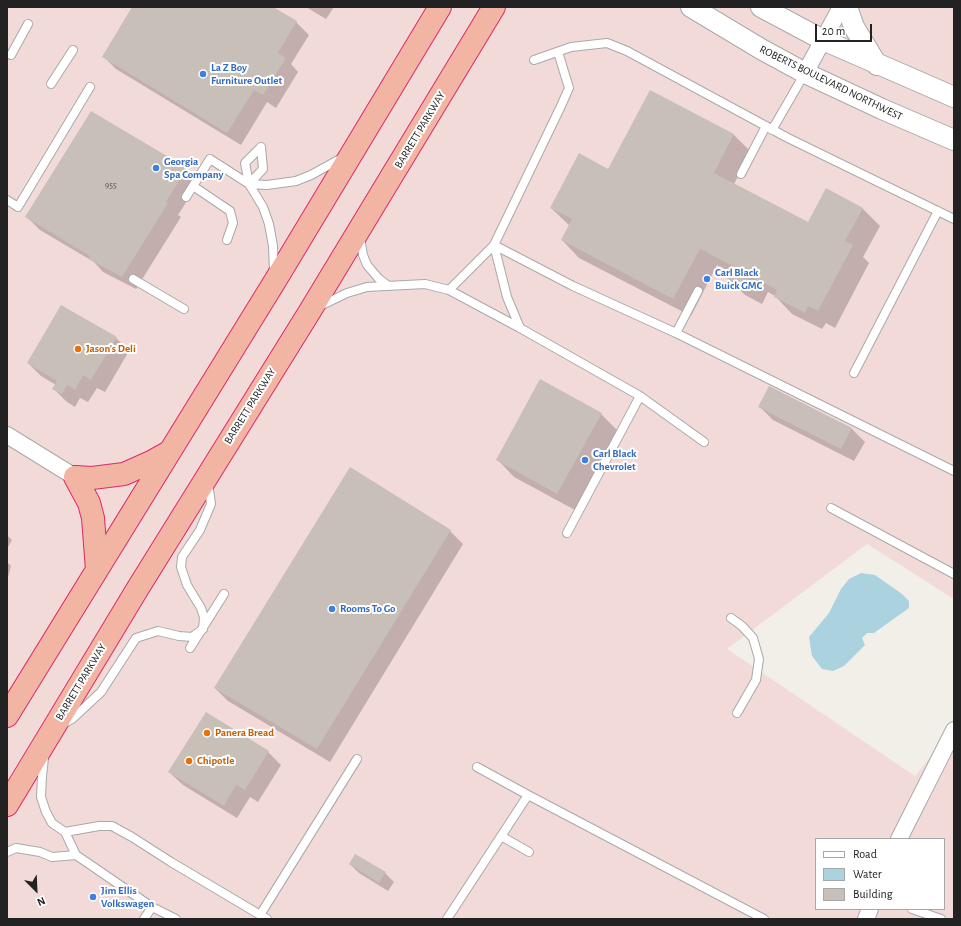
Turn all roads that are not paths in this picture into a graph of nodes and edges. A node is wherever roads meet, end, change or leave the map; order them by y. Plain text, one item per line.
1 (440, 7) edge
2 (494, 7) edge
3 (691, 7) edge
4 (761, 7) edge
5 (841, 7) edge
6 (847, 7) edge
7 (28, 24) dead end
8 (823, 40) junction
9 (73, 50) dead end
10 (558, 52) junction
11 (11, 56) dead end
12 (534, 60) dead end
13 (877, 64) junction
14 (805, 73) junction
15 (52, 84) dead end
16 (90, 87) dead end
17 (954, 98) edge
18 (769, 128) junction
19 (954, 140) edge
20 (351, 153) junction
21 (741, 174) dead end
22 (249, 184) junction
23 (193, 186) junction
24 (186, 197) dead end
25 (7, 200) edge
26 (938, 212) junction
27 (954, 219) edge
28 (359, 230) junction
29 (227, 240) dead end
30 (494, 245) junction
31 (133, 279) dead end
32 (275, 281) junction
33 (387, 285) junction
34 (448, 290) junction
35 (698, 291) dead end
36 (184, 309) dead end
37 (310, 311) junction
38 (520, 328) junction
39 (676, 333) junction
40 (854, 373) dead end
41 (640, 396) junction
42 (7, 435) edge
43 (704, 442) dead end
44 (170, 451) junction
45 (954, 471) edge
46 (206, 476) junction
47 (75, 477) junction
48 (831, 508) dead end
49 (567, 533) dead end
50 (97, 570) junction
51 (954, 574) edge
52 (224, 594) dead end
53 (732, 618) dead end
54 (202, 629) junction
55 (190, 648) dead end
56 (737, 713) dead end
57 (7, 716) edge
58 (954, 730) edge
59 (50, 734) junction
60 (357, 759) dead end
61 (476, 767) dead end
62 (528, 795) junction
63 (7, 805) edge
64 (65, 832) junction
65 (501, 836) junction
66 (900, 838) edge
67 (7, 852) edge
68 (529, 852) dead end
69 (76, 855) junction
70 (152, 907) junction
71 (915, 910) edge
72 (264, 917) edge
73 (144, 919) edge
74 (176, 919) edge
75 (447, 919) edge
76 (764, 919) edge
77 (941, 919) edge

1 - 20 highway
2 - 28 highway, BARRETT PARKWAY
3 - 14 street, ROBERTS BOULEVARD NORTHWEST
4 - 8 street
5 - 8 street
6 - 13 street
7 - 11 lane
8 - 13 street
8 - 14 street
9 - 15 lane
10 - 12 lane
10 - 18 lane
10 - 30 lane
13 - 17 street
14 - 18 lane
14 - 19 street, ROBERTS BOULEVARD NORTHWEST
16 - 25 lane
18 - 21 lane
18 - 26 lane
20 - 22 lane
20 - 32 highway
22 - 23 lane
22 - 32 lane
23 - 24 lane
23 - 29 lane
26 - 27 lane
26 - 40 lane
28 - 33 lane
28 - 37 highway, BARRETT PARKWAY
30 - 34 lane
30 - 38 lane
30 - 39 lane
31 - 36 lane
32 - 44 highway
33 - 34 lane
33 - 37 lane
34 - 38 lane
35 - 39 lane
37 - 46 highway, BARRETT PARKWAY
38 - 41 lane
39 - 45 lane
41 - 43 lane
41 - 49 lane
42 - 47 street
44 - 47 highway
44 - 50 highway
46 - 54 lane
46 - 59 highway, BARRETT PARKWAY
47 - 50 highway
48 - 51 lane
50 - 57 highway
52 - 54 lane
53 - 56 lane
54 - 55 lane
54 - 59 lane
58 - 66 street
59 - 63 highway, BARRETT PARKWAY
59 - 64 lane
60 - 72 lane
61 - 62 lane
62 - 65 lane
62 - 76 lane
64 - 69 lane
64 - 72 lane
65 - 68 lane
65 - 75 lane
67 - 69 lane
69 - 70 lane
70 - 73 lane
70 - 74 lane
71 - 77 lane

